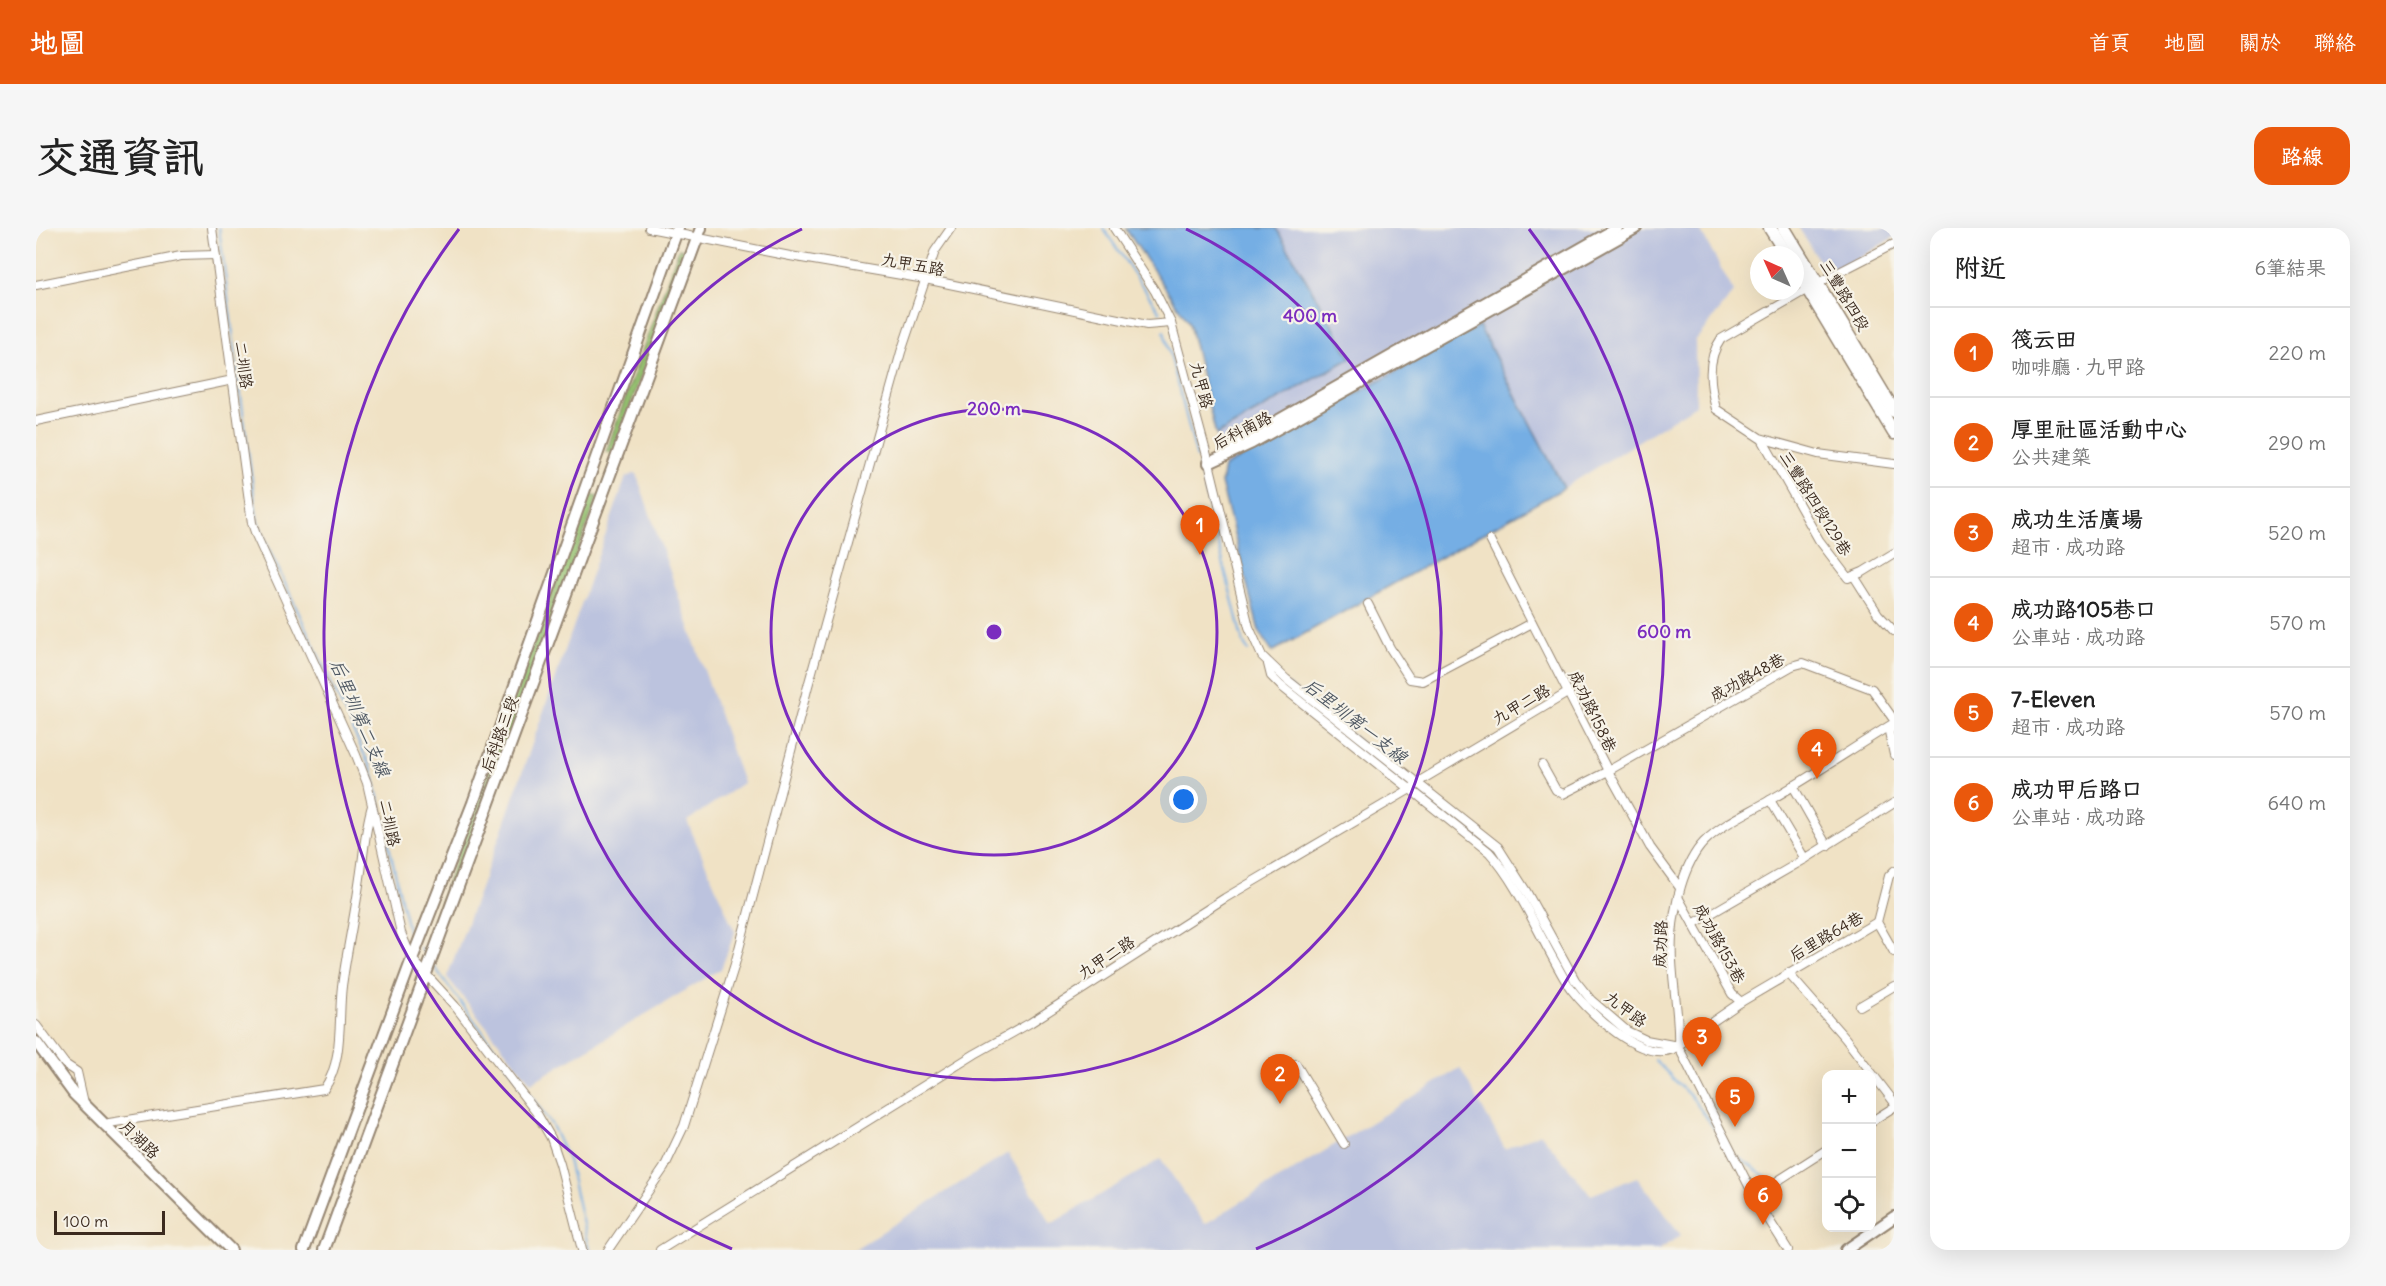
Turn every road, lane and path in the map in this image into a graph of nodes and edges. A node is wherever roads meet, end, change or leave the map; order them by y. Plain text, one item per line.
1 (212, 228) edge
2 (649, 228) edge
3 (951, 228) edge
4 (1114, 228) edge
5 (1617, 228) edge
6 (1636, 228) edge
7 (1770, 228) edge
8 (1785, 228) edge
9 (677, 231) edge
10 (699, 233) edge
11 (1894, 244) edge
12 (1781, 246) edge
13 (215, 255) junction
14 (1564, 264) junction
15 (1804, 277) edge
16 (925, 279) junction
17 (36, 285) edge
18 (1813, 286) junction
19 (1171, 323) junction
20 (233, 380) junction
21 (1894, 411) edge
22 (36, 421) edge
23 (1894, 432) edge
24 (1762, 439) junction
25 (1209, 463) junction
26 (1894, 464) edge
27 (1490, 540) dead end
28 (1894, 553) edge
29 (1854, 576) junction
30 (1368, 604) dead end
31 (1532, 623) junction
32 (1894, 631) edge
33 (1569, 692) junction
34 (1894, 722) edge
35 (1894, 755) edge
36 (1542, 765) dead end
37 (1608, 771) junction
38 (1415, 785) junction
39 (1793, 786) junction
40 (1770, 800) junction
41 (1894, 803) edge
42 (372, 805) junction
43 (1827, 846) junction
44 (1805, 859) junction
45 (1894, 871) edge
46 (1680, 888) junction
47 (1678, 897) junction
48 (1877, 922) junction
49 (1694, 924) junction
50 (1894, 952) edge
51 (412, 959) junction
52 (1788, 973) junction
53 (427, 974) junction
54 (1894, 986) edge
55 (1741, 1002) junction
56 (1860, 1006) dead end
57 (36, 1025) edge
58 (36, 1042) edge
59 (1678, 1046) junction
60 (1296, 1064) dead end
61 (1894, 1102) edge
62 (84, 1105) junction
63 (1894, 1107) edge
64 (1876, 1118) edge
65 (105, 1126) junction
66 (1344, 1144) dead end
67 (1822, 1153) edge
68 (1754, 1196) junction
69 (1894, 1217) edge
70 (231, 1250) edge
71 (304, 1250) edge
72 (324, 1250) edge
73 (582, 1250) edge
74 (608, 1250) edge
75 (660, 1250) edge
76 (1788, 1250) edge
77 (1846, 1250) edge

1 - 13 street, 二圳路
2 - 9 street, 九甲五路
3 - 16 street
4 - 19 street, 九甲路
5 - 14 street, 后科南路
6 - 14 street, 后科南路
7 - 12 main road
8 - 18 main road, 三豐路四段
9 - 10 street, 九甲五路
9 - 51 street, 后科路三段
10 - 16 street, 九甲五路
10 - 53 street, 后科路三段
11 - 18 street
13 - 17 street
13 - 20 street, 二圳路
14 - 25 street, 后科南路
15 - 18 main road, 三豐路四段
16 - 19 street, 九甲五路
16 - 74 street
18 - 21 main road, 三豐路四段
18 - 23 main road, 三豐路四段
18 - 24 street
19 - 25 street, 九甲路
20 - 22 street
20 - 42 street, 二圳路
24 - 26 street
24 - 29 street, 三豐路四段129巷
25 - 38 street, 九甲路
27 - 31 street, 成功路158巷
28 - 29 street
29 - 32 street, 三豐路四段129巷
30 - 31 street
31 - 33 street, 成功路158巷
33 - 37 street, 成功路158巷
33 - 38 street, 九甲二路
34 - 35 street
34 - 37 street, 成功路48巷
34 - 39 street, 成功路
36 - 37 street, 成功路48巷
37 - 46 street, 成功路158巷
38 - 59 street, 九甲路
38 - 75 street, 九甲二路
39 - 40 street, 成功路
39 - 43 street
40 - 44 street
40 - 46 street, 成功路
41 - 43 street
42 - 51 street, 二圳路
42 - 65 street
43 - 44 street
44 - 49 street
45 - 48 street
46 - 47 street, 成功路
47 - 49 street, 成功路153巷
47 - 59 street, 成功路
48 - 50 street
48 - 52 street, 后里路64巷
49 - 55 street, 成功路153巷
51 - 53 street, 二圳路
51 - 71 street, 后科路三段
52 - 55 street, 后里路64巷
52 - 61 street
53 - 72 street, 后科路三段
53 - 73 street, 二圳路
54 - 56 street
55 - 59 street, 后里路64巷
57 - 62 street
58 - 62 street, 月湖路
59 - 68 street, 成功路
60 - 66 street
62 - 65 street, 月湖路
63 - 64 street
65 - 70 street, 月湖路
67 - 68 street
68 - 76 street, 成功路
69 - 77 street

